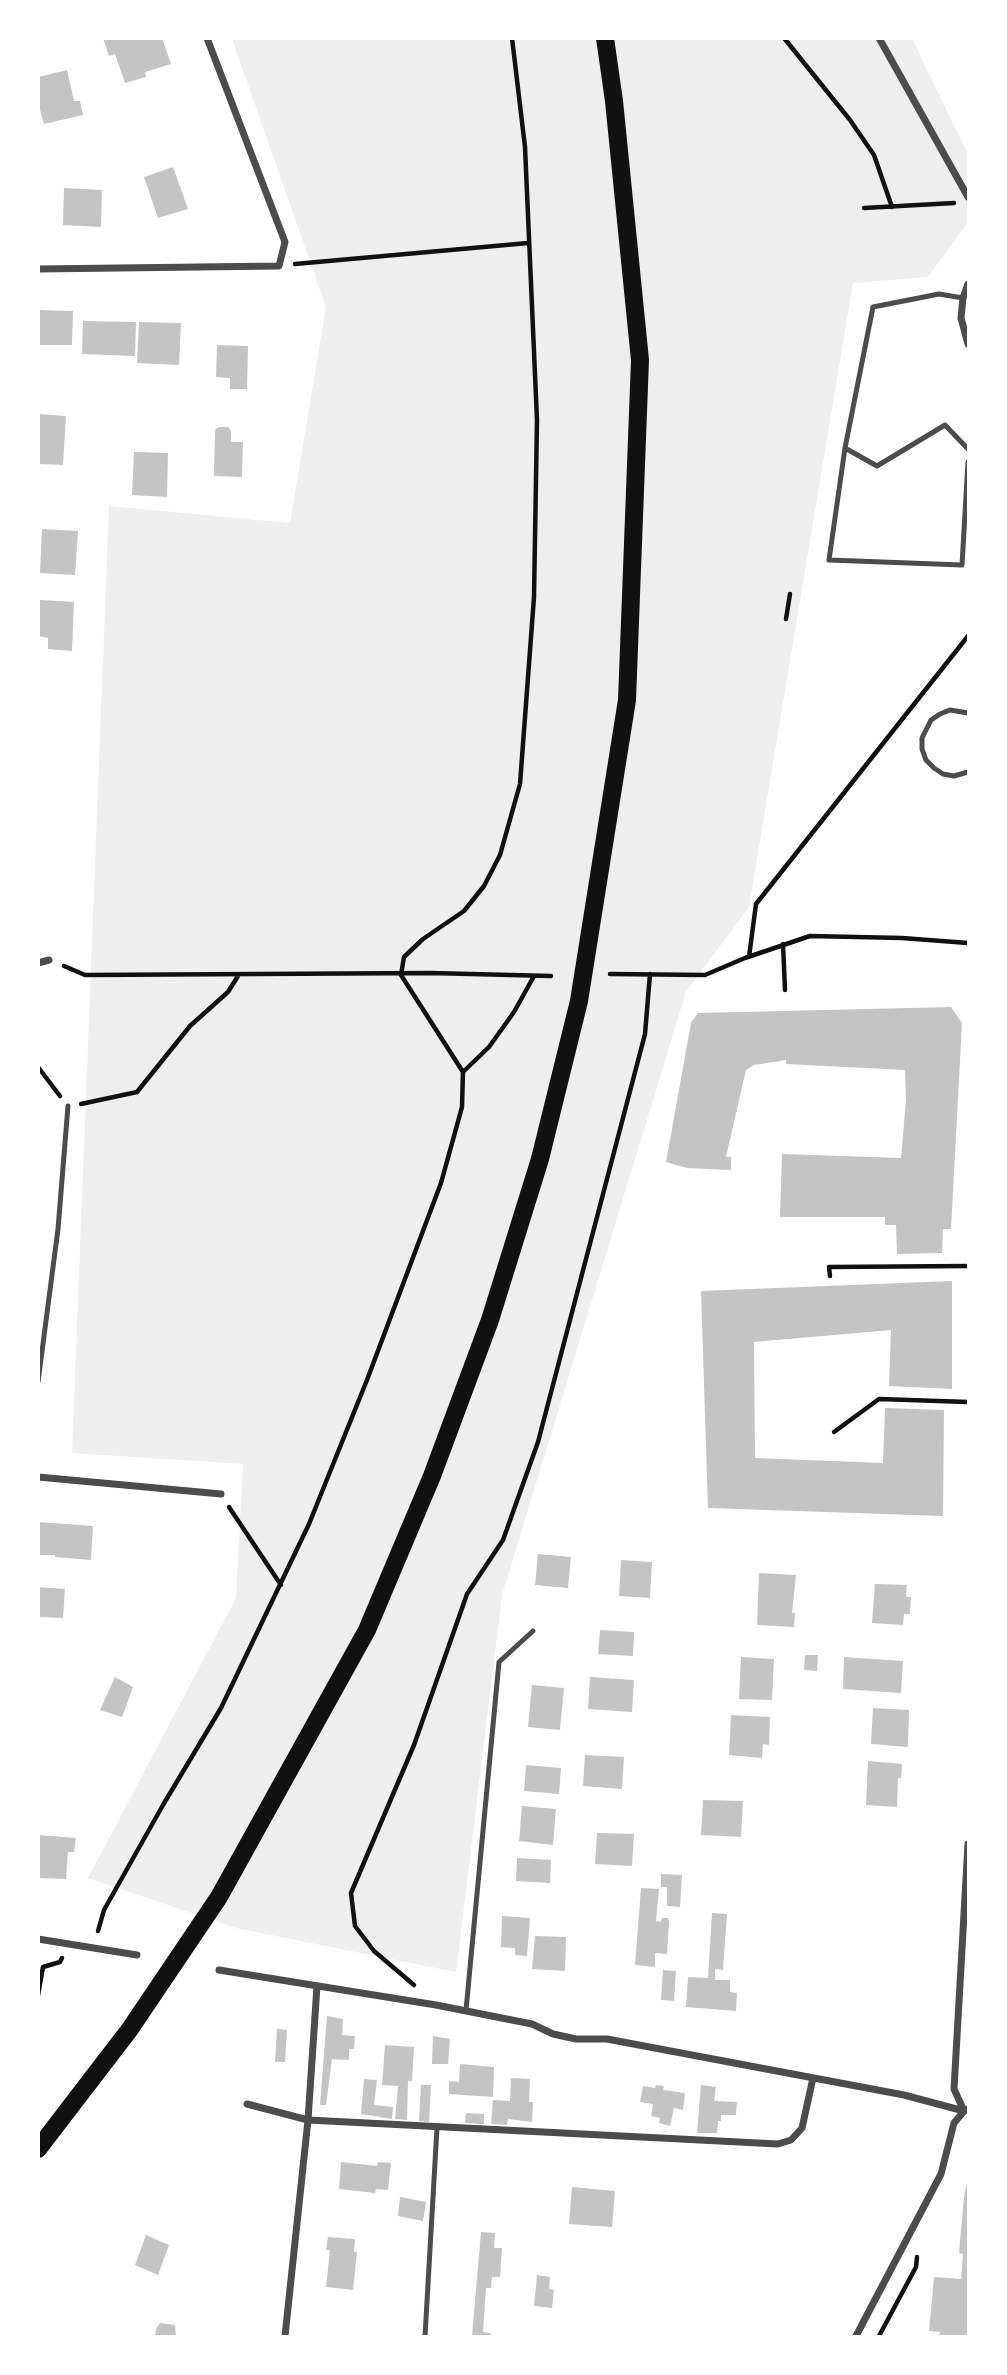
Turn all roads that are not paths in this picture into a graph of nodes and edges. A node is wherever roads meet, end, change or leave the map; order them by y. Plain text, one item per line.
1 (207, 38) edge
2 (605, 38) edge
3 (879, 38) edge
4 (968, 197) edge
5 (38, 269) edge
6 (968, 284) edge
7 (963, 298) junction
8 (968, 344) edge
9 (845, 448) junction
10 (968, 449) edge
11 (968, 462) edge
12 (968, 713) edge
13 (968, 772) edge
14 (48, 960) road end
15 (38, 963) edge
16 (68, 1106) road end
17 (38, 1382) edge
18 (38, 1478) edge
19 (221, 1494) road end
20 (533, 1631) dead end
21 (968, 1843) edge
22 (38, 1938) edge
23 (136, 1955) dead end
24 (219, 1970) dead end
25 (317, 1986) junction
26 (466, 2010) junction
27 (813, 2078) junction
28 (247, 2105) dead end
29 (966, 2110) edge
30 (308, 2120) junction
31 (437, 2128) junction
32 (38, 2149) edge
33 (285, 2336) edge
34 (425, 2336) edge
35 (856, 2336) edge

1 - 5 street
2 - 32 main road
3 - 4 street
6 - 7 street
7 - 8 street
7 - 9 lane
9 - 10 lane
9 - 11 lane
12 - 13 lane
14 - 15 street
16 - 17 lane
18 - 19 street
20 - 26 lane
21 - 29 street
22 - 23 street
24 - 25 street
25 - 26 street
25 - 30 street
26 - 27 street
27 - 29 street
27 - 31 street
28 - 30 street
29 - 35 street
30 - 31 street
30 - 33 street
31 - 34 lane

